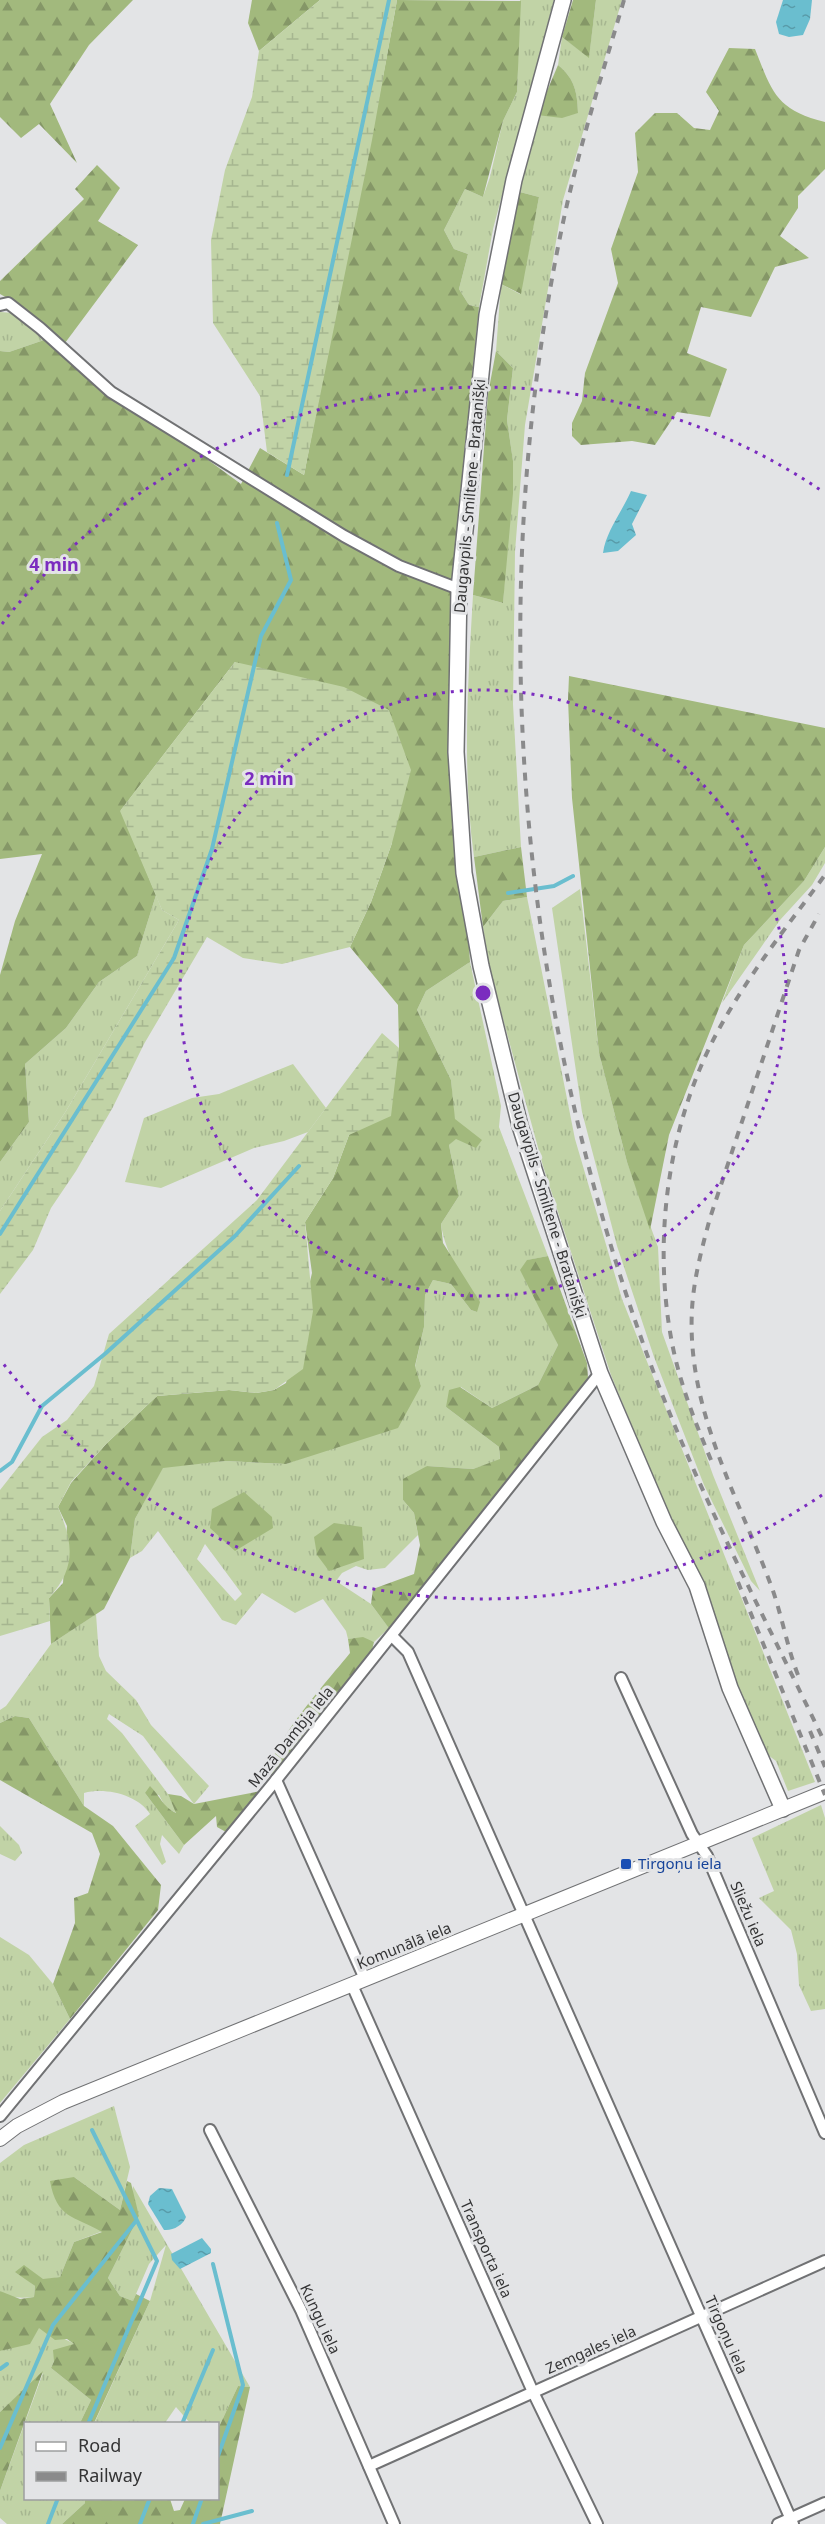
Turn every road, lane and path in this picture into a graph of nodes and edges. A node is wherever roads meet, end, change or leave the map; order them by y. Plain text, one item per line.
1 (563, 0) edge
2 (0, 305) edge
3 (459, 589) junction
4 (600, 1373) junction
5 (392, 1636) junction
6 (621, 1678) dead end
7 (276, 1780) junction
8 (825, 1792) edge
9 (783, 1809) junction
10 (698, 1843) junction
11 (523, 1916) junction
12 (365, 1979) junction
13 (352, 1985) junction
14 (0, 2116) edge
15 (210, 2130) dead end
16 (825, 2133) edge
17 (0, 2139) edge
18 (825, 2261) edge
19 (702, 2317) junction
20 (533, 2392) junction
21 (369, 2466) junction
22 (825, 2503) edge
23 (792, 2521) edge
24 (394, 2524) edge
25 (597, 2524) edge
26 (778, 2524) edge

1 - 3 main road, Daugavpils - Smiltene - Bratanišķi
2 - 3 street
3 - 4 main road, Daugavpils - Smiltene - Bratanišķi
4 - 5 street, Mazā Dambja iela
4 - 9 main road, Daugavpils - Smiltene - Bratanišķi
5 - 7 street, Mazā Dambja iela
5 - 11 street, Tirgoņu iela
6 - 10 street, Sliežu iela
7 - 12 street
7 - 14 street, Mazā Dambja iela
8 - 9 street, Komunālā iela
9 - 10 street, Komunālā iela
10 - 11 street, Komunālā iela
10 - 16 street, Sliežu iela
11 - 12 street, Komunālā iela
11 - 19 street, Tirgoņu iela
12 - 13 street, Komunālā iela
13 - 17 street, Komunālā iela
13 - 20 street, Transporta iela
15 - 21 street, Kungu iela
18 - 19 street, Zemgales iela
19 - 20 street, Zemgales iela
19 - 23 street, Tirgoņu iela
20 - 21 street, Zemgales iela
20 - 25 street, Transporta iela
21 - 24 street, Kungu iela
22 - 23 street
23 - 26 street

